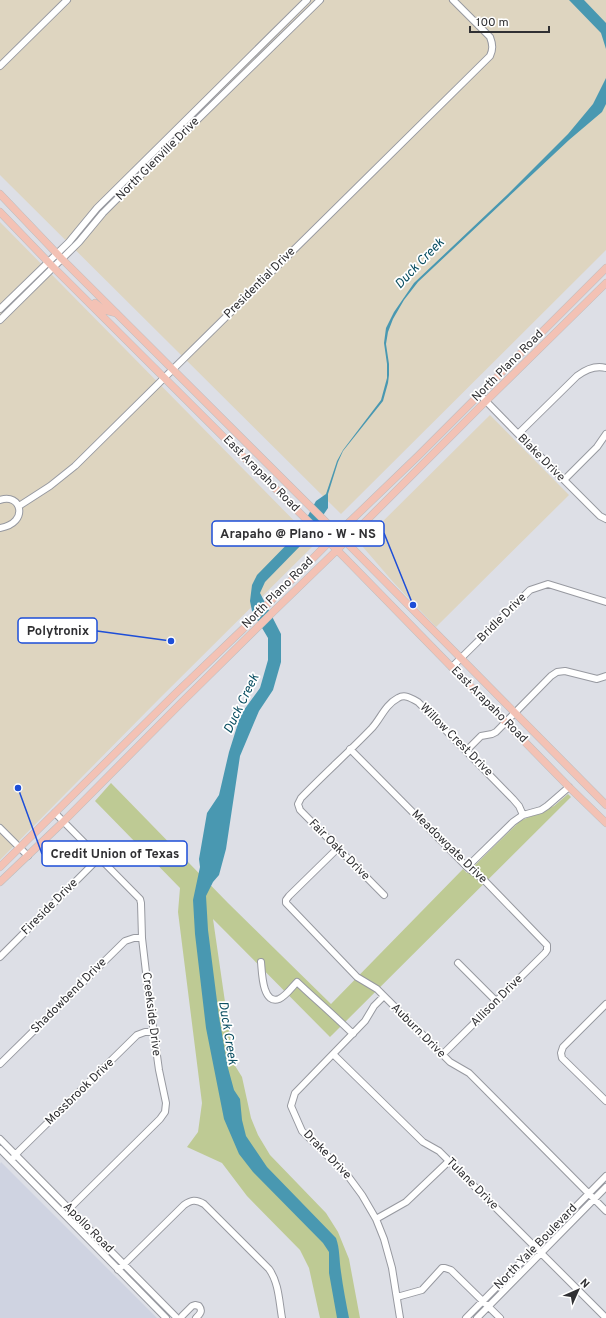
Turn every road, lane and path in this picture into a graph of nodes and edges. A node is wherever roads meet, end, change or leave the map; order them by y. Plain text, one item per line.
1 (67, 0) edge
2 (308, 0) edge
3 (320, 0) edge
4 (453, 0) edge
5 (0, 66) edge
6 (240, 66) junction
7 (247, 72) junction
8 (194, 112) junction
9 (200, 118) junction
10 (185, 120) junction
11 (191, 126) junction
12 (0, 194) edge
13 (104, 201) junction
14 (110, 206) junction
15 (0, 212) edge
16 (59, 256) junction
17 (51, 264) junction
18 (606, 268) edge
19 (606, 283) edge
20 (89, 302) junction
21 (0, 309) edge
22 (116, 313) junction
23 (0, 320) edge
24 (552, 322) junction
25 (558, 329) junction
26 (606, 368) edge
27 (173, 369) junction
28 (164, 378) junction
29 (479, 394) junction
30 (486, 401) junction
31 (518, 434) junction
32 (606, 434) edge
33 (564, 480) junction
34 (0, 500) edge
35 (19, 506) junction
36 (606, 519) edge
37 (0, 528) edge
38 (337, 534) junction
39 (329, 542) junction
40 (346, 542) junction
41 (337, 550) junction
42 (606, 602) edge
43 (461, 659) junction
44 (452, 667) junction
45 (606, 676) edge
46 (515, 713) junction
47 (506, 722) junction
48 (550, 748) junction
49 (350, 749) junction
50 (466, 751) junction
51 (549, 766) junction
52 (100, 768) junction
53 (109, 776) junction
54 (569, 787) junction
55 (298, 804) joint
56 (606, 805) edge
57 (55, 813) junction
58 (523, 815) junction
59 (605, 821) edge
60 (63, 822) junction
61 (0, 828) edge
62 (19, 847) junction
63 (338, 848) junction
64 (28, 856) junction
65 (100, 858) junction
66 (0, 867) edge
67 (467, 867) junction
68 (0, 882) edge
69 (384, 895) dead end
70 (142, 938) junction
71 (547, 945) joint
72 (0, 957) edge
73 (261, 962) dead end
74 (458, 962) dead end
75 (384, 996) junction
76 (496, 1001) junction
77 (606, 1004) edge
78 (154, 1032) junction
79 (353, 1034) junction
80 (334, 1054) junction
81 (442, 1055) junction
82 (0, 1064) edge
83 (606, 1101) edge
84 (0, 1139) edge
85 (0, 1150) edge
86 (16, 1155) junction
87 (12, 1161) junction
88 (449, 1161) junction
89 (606, 1176) edge
90 (606, 1187) edge
91 (589, 1193) junction
92 (594, 1199) junction
93 (69, 1209) junction
94 (606, 1211) edge
95 (376, 1218) junction
96 (535, 1248) junction
97 (540, 1253) junction
98 (124, 1264) junction
99 (118, 1270) junction
100 (397, 1297) junction
101 (483, 1301) junction
102 (489, 1306) junction
103 (166, 1318) edge
104 (177, 1318) edge
105 (182, 1318) edge
106 (196, 1318) edge
107 (282, 1318) edge
108 (400, 1318) edge
109 (466, 1318) edge
110 (477, 1318) edge
111 (500, 1318) edge
112 (606, 1318) edge

1 - 5 street
2 - 6 street, North Glenville Drive
3 - 7 street, North Glenville Drive
4 - 27 street, Presidential Drive
6 - 7 street
6 - 8 street, North Glenville Drive
7 - 9 street, North Glenville Drive
8 - 9 street
8 - 10 street, North Glenville Drive
9 - 11 street, North Glenville Drive
10 - 11 street
10 - 13 street, North Glenville Drive
11 - 14 street, North Glenville Drive
12 - 16 main road, East Arapaho Road
13 - 14 street
13 - 16 street, North Glenville Drive
14 - 16 street, North Glenville Drive
15 - 17 main road, East Arapaho Road
16 - 17 street, North Glenville Drive
16 - 22 main road, East Arapaho Road
17 - 20 main road, East Arapaho Road
17 - 21 street, North Glenville Drive
17 - 23 street, North Glenville Drive
18 - 24 main road, North Plano Road
19 - 25 main road, North Plano Road
20 - 22 main road
20 - 28 main road, East Arapaho Road
22 - 27 main road, East Arapaho Road
24 - 25 main road
24 - 29 main road, North Plano Road
25 - 30 main road, North Plano Road
26 - 31 street
27 - 28 street, Presidential Drive
27 - 38 main road, East Arapaho Road
28 - 35 street, Presidential Drive
28 - 39 main road, East Arapaho Road
29 - 30 street, Blake Drive
29 - 38 main road, North Plano Road
30 - 31 street, Blake Drive
30 - 40 main road, North Plano Road
31 - 33 street, Blake Drive
32 - 33 street
33 - 36 street, Blake Drive
34 - 35 street
35 - 37 street
38 - 39 main road, North Plano Road
38 - 40 main road, East Arapaho Road
39 - 41 main road, East Arapaho Road
39 - 52 main road, North Plano Road
40 - 41 main road, North Plano Road
40 - 43 main road, East Arapaho Road
41 - 44 main road, East Arapaho Road
41 - 53 main road, North Plano Road
42 - 43 street, Bridle Drive
43 - 44 street, Bridle Drive
43 - 46 main road, East Arapaho Road
44 - 47 main road, East Arapaho Road
45 - 46 street
46 - 47 street
46 - 48 main road, East Arapaho Road
47 - 50 street
47 - 51 main road, East Arapaho Road
48 - 51 main road
48 - 56 main road, East Arapaho Road
49 - 50 street, Willow Crest Drive
49 - 55 street, Willow Crest Drive
49 - 67 street, Meadowgate Drive
50 - 58 street, Willow Crest Drive
51 - 54 main road, East Arapaho Road
52 - 53 main road
52 - 57 main road, North Plano Road
53 - 60 main road, North Plano Road
54 - 58 street
54 - 59 main road, East Arapaho Road
55 - 63 street, Fair Oaks Drive
57 - 60 street, Creekside Drive
57 - 62 main road, North Plano Road
58 - 67 street
60 - 64 main road, North Plano Road
60 - 65 street, Creekside Drive
61 - 62 street
62 - 64 street
62 - 66 main road, North Plano Road
63 - 69 street, Fair Oaks Drive
63 - 75 street, Auburn Drive
64 - 68 main road, North Plano Road
65 - 70 street, Creekside Drive
65 - 72 street, Fireside Drive
67 - 71 street, Meadowgate Drive
70 - 78 street, Creekside Drive
70 - 82 street, Shadowbend Drive
71 - 76 street, Allison Drive
73 - 79 street
74 - 76 street
75 - 79 street, Drake Drive
75 - 81 street, Auburn Drive
76 - 81 street, Allison Drive
77 - 83 street
78 - 86 street, Mossbrook Drive
78 - 93 street, Creekside Drive
79 - 80 street, Drake Drive
80 - 88 street, Tulane Drive
80 - 95 street, Drake Drive
81 - 91 street, Auburn Drive
84 - 86 street, Apollo Road
85 - 87 street, Apollo Road
86 - 87 street, Mossbrook Drive
86 - 93 street, Apollo Road
87 - 99 street, Apollo Road
88 - 95 street
88 - 96 street, Tulane Drive
89 - 91 street, North Yale Boulevard
90 - 92 street, North Yale Boulevard
91 - 92 street, Auburn Drive
91 - 96 street, North Yale Boulevard
92 - 94 street, Auburn Drive
92 - 97 street, North Yale Boulevard
93 - 98 street, Apollo Road
95 - 100 street, Drake Drive
96 - 97 street, Tulane Drive
96 - 101 street, North Yale Boulevard
97 - 102 street, North Yale Boulevard
97 - 112 street, Tulane Drive
98 - 99 street
98 - 104 street, Apollo Road
98 - 107 street
99 - 103 street, Apollo Road
100 - 101 street
100 - 108 street, Drake Drive
101 - 102 street
101 - 109 street, North Yale Boulevard
102 - 110 street, North Yale Boulevard
102 - 111 street
105 - 106 street

